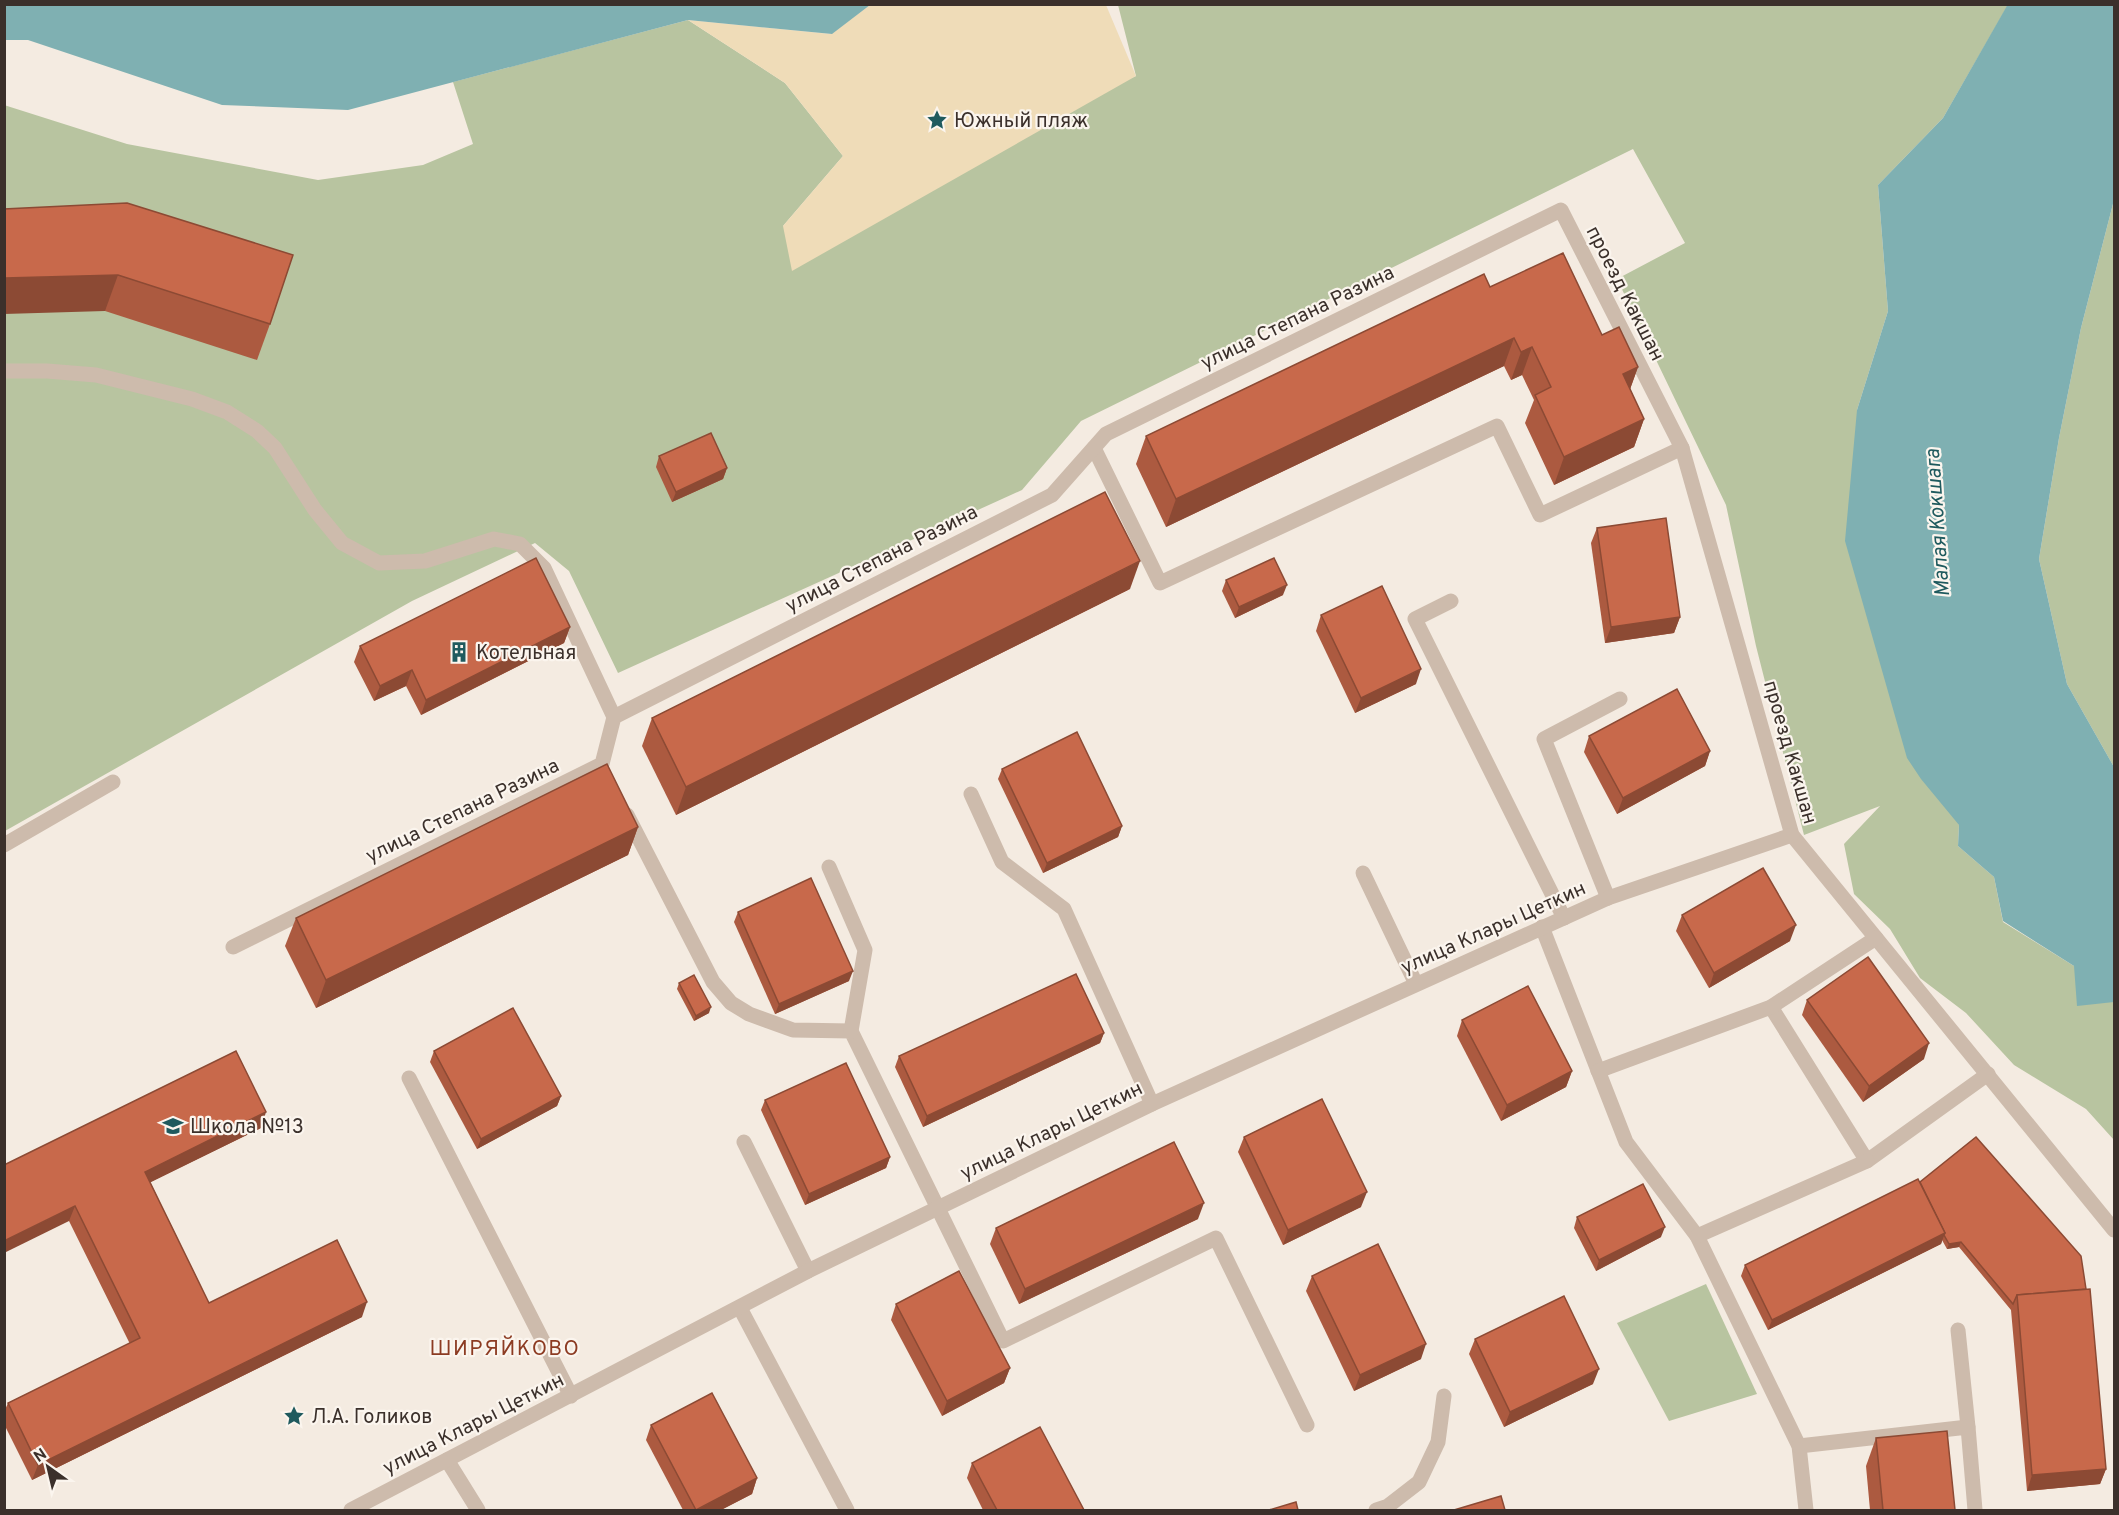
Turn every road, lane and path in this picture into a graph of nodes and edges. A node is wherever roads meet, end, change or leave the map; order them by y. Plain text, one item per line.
1 (1561, 210) joint
2 (4, 371) edge
3 (1094, 448) junction
4 (1682, 448) junction
5 (1451, 601) dead end
6 (1620, 699) dead end
7 (614, 717) junction
8 (113, 782) dead end
9 (971, 794) dead end
10 (621, 803) edge
11 (1792, 835) junction
12 (4, 845) edge
13 (829, 867) dead end
14 (1363, 873) dead end
15 (1608, 897) junction
16 (1564, 918) junction
17 (1542, 927) junction
18 (1876, 938) junction
19 (233, 947) dead end
20 (1416, 984) junction
21 (1771, 1007) junction
22 (851, 1031) junction
23 (1598, 1071) junction
24 (1988, 1074) junction
25 (409, 1078) dead end
26 (1152, 1104) junction
27 (744, 1142) dead end
28 (1867, 1161) junction
29 (939, 1207) junction
30 (2115, 1230) edge
31 (1697, 1236) junction
32 (808, 1271) junction
33 (740, 1308) junction
34 (1958, 1330) dead end
35 (571, 1396) junction
36 (1444, 1396) dead end
37 (1307, 1425) dead end
38 (1968, 1427) junction
39 (1799, 1446) junction
40 (447, 1460) junction
41 (351, 1510) edge
42 (478, 1510) edge
43 (846, 1510) edge
44 (1376, 1510) edge
45 (1806, 1510) edge
46 (1975, 1510) edge

1 - 3 street, улица Степана Разина
1 - 4 street, проезд Какшан
2 - 7 street
3 - 4 street
3 - 7 street, улица Степана Разина
4 - 11 street, проезд Какшан
5 - 16 street
6 - 15 street
7 - 19 street, улица Степана Разина
8 - 12 street
9 - 26 street
10 - 22 street
11 - 15 street, улица Клары Цеткин
11 - 18 street, проезд Какшан
13 - 22 street
14 - 20 street
15 - 16 street, улица Клары Цеткин
16 - 17 street, улица Клары Цеткин
17 - 20 street, улица Клары Цеткин
17 - 23 street
18 - 21 street
18 - 24 street, проезд Какшан
20 - 26 street, улица Клары Цеткин
21 - 23 street
21 - 28 street
22 - 29 street
23 - 31 street
24 - 28 street
24 - 30 street, проезд Какшан
25 - 35 street
26 - 29 street, улица Клары Цеткин
27 - 32 street
28 - 31 street
29 - 32 street, улица Клары Цеткин
29 - 37 street
31 - 39 street
32 - 33 street, улица Клары Цеткин
33 - 35 street, улица Клары Цеткин
33 - 43 street
34 - 38 street
35 - 40 street, улица Клары Цеткин
36 - 44 street
38 - 39 street
38 - 46 street
39 - 45 street
40 - 41 street, улица Клары Цеткин
40 - 42 street

